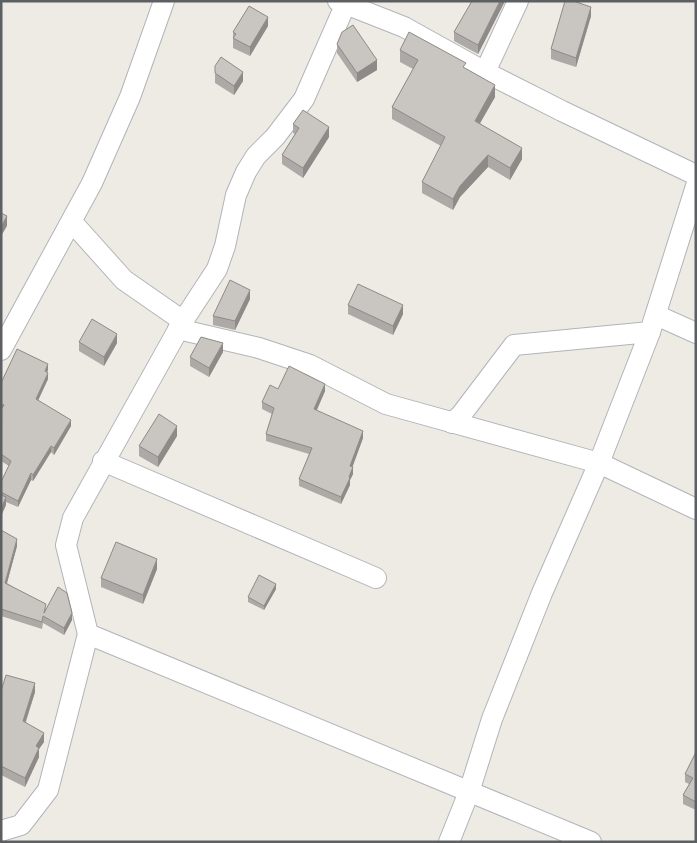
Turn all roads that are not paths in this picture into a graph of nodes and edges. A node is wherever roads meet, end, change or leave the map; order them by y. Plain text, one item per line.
1 (164, 1) edge
2 (518, 1) edge
3 (344, 2) edge
4 (485, 72) junction
5 (696, 175) edge
6 (696, 186) edge
7 (72, 222) junction
8 (653, 323) junction
9 (181, 325) junction
10 (696, 333) edge
11 (1, 350) edge
12 (452, 422) junction
13 (103, 461) junction
14 (599, 463) junction
15 (696, 510) edge
16 (376, 578) dead end
17 (88, 634) junction
18 (469, 792) junction
19 (1, 831) edge
20 (449, 842) edge
21 (591, 842) edge

1 - 7 street
2 - 4 street
3 - 4 street
3 - 9 street
4 - 5 street
6 - 8 street
7 - 9 street
7 - 11 street
8 - 10 street
8 - 12 street
8 - 14 street
9 - 12 street
9 - 13 street
12 - 14 street
13 - 16 street
13 - 17 street
14 - 15 street
14 - 18 street
17 - 18 street
17 - 19 street
18 - 20 street
18 - 21 street

